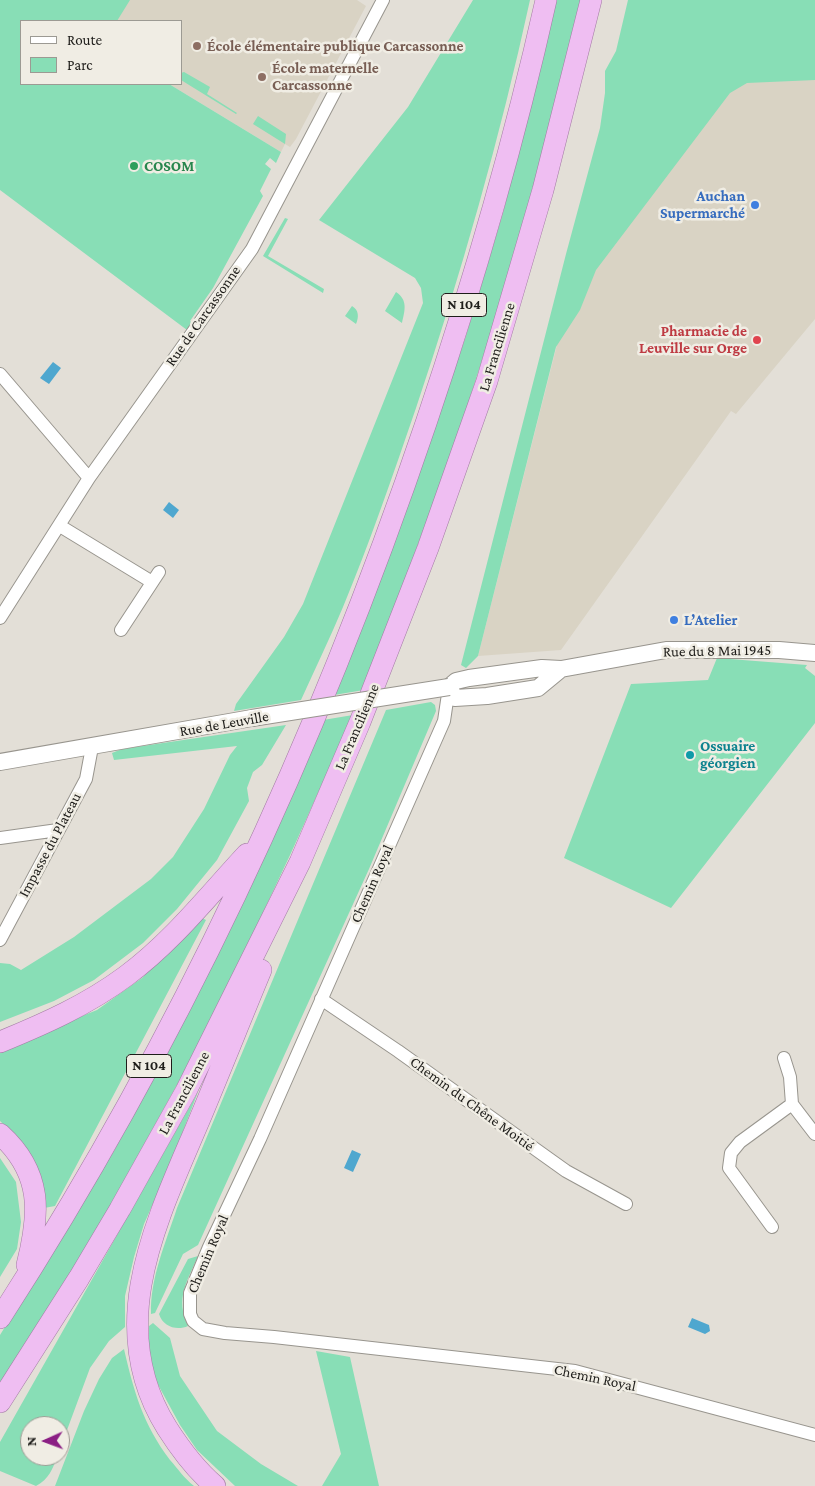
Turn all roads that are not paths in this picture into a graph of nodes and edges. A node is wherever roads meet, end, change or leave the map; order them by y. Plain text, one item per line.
1 (383, 0) edge
2 (546, 0) edge
3 (591, 0) edge
4 (0, 374) edge
5 (88, 478) junction
6 (60, 526) junction
7 (5, 598) edge
8 (0, 618) edge
9 (120, 630) dead end
10 (815, 653) edge
11 (449, 687) junction
12 (92, 747) junction
13 (0, 762) edge
14 (58, 830) junction
15 (0, 838) edge
16 (261, 838) junction
17 (300, 862) junction
18 (0, 940) edge
19 (321, 999) junction
20 (0, 1042) edge
21 (784, 1058) dead end
22 (792, 1104) junction
23 (0, 1134) edge
24 (815, 1134) edge
25 (626, 1204) dead end
26 (772, 1226) dead end
27 (21, 1285) junction
28 (0, 1318) edge
29 (0, 1402) edge
30 (815, 1435) edge
31 (215, 1486) edge

1 - 5 street, Rue de Carcassonne
2 - 16 highway, N 104
3 - 17 highway, La Francilienne / N 104
4 - 5 street
5 - 6 street, Rue de Carcassonne
6 - 7 street, Rue de Carcassonne
6 - 9 street
7 - 8 street, Rue de Carcassonne
10 - 11 street, Rue du 8 Mai 1945
11 - 12 street, Rue de Leuville, bridge
11 - 19 street, Chemin Royal
12 - 13 street, Rue de Leuville
12 - 14 street, Impasse du Plateau
14 - 15 street
14 - 18 street, Impasse du Plateau
16 - 20 highway
16 - 27 highway, N 104
17 - 29 highway, La Francilienne / N 104
17 - 31 highway
19 - 25 street, Chemin du Chêne Moitié
19 - 30 street, Chemin Royal
21 - 22 street
22 - 24 street
22 - 26 street
23 - 27 highway
27 - 28 highway, N 104

